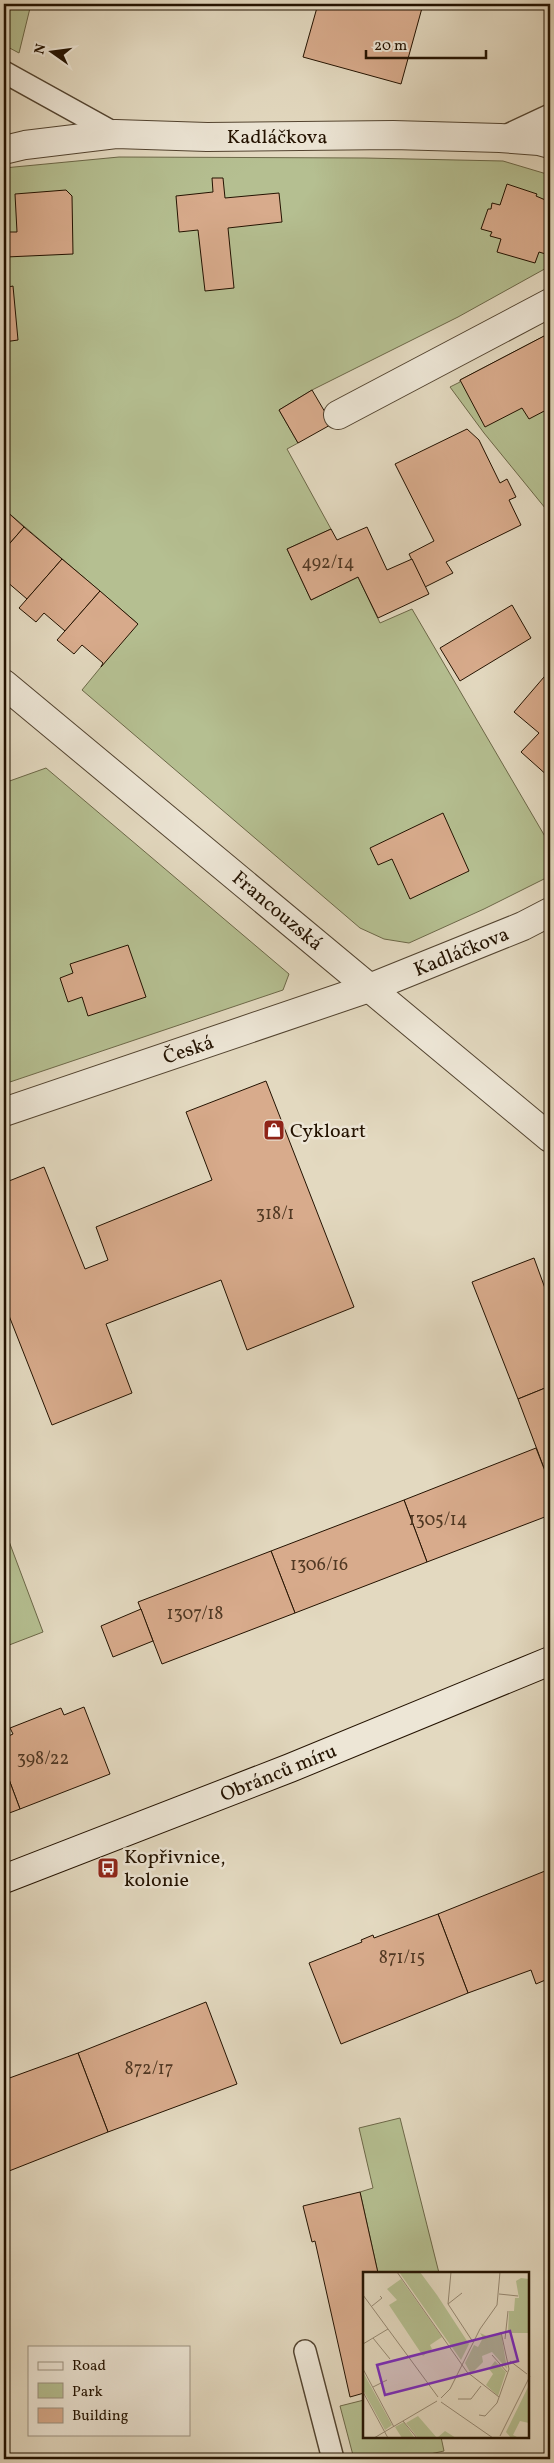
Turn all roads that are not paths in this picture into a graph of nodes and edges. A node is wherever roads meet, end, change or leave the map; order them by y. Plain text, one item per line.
1 (4, 72) edge
2 (550, 115) edge
3 (116, 134) junction
4 (500, 138) junction
5 (550, 144) edge
6 (4, 150) edge
7 (550, 303) edge
8 (338, 416) dead end
9 (9, 698) edge
10 (550, 912) edge
11 (372, 988) junction
12 (4, 1112) edge
13 (550, 1138) edge
14 (550, 1661) edge
15 (4, 1879) edge
16 (305, 2351) dead end
17 (333, 2459) edge

1 - 3 lane
2 - 4 lane
3 - 4 street, Kadláčkova
3 - 6 street, Kadláčkova
4 - 5 street, Kadláčkova
7 - 8 street
9 - 11 street, Francouzská
10 - 11 street, Kadláčkova
11 - 12 street, Česká
11 - 13 street, Francouzská
14 - 15 street, Obránců míru
16 - 17 lane

